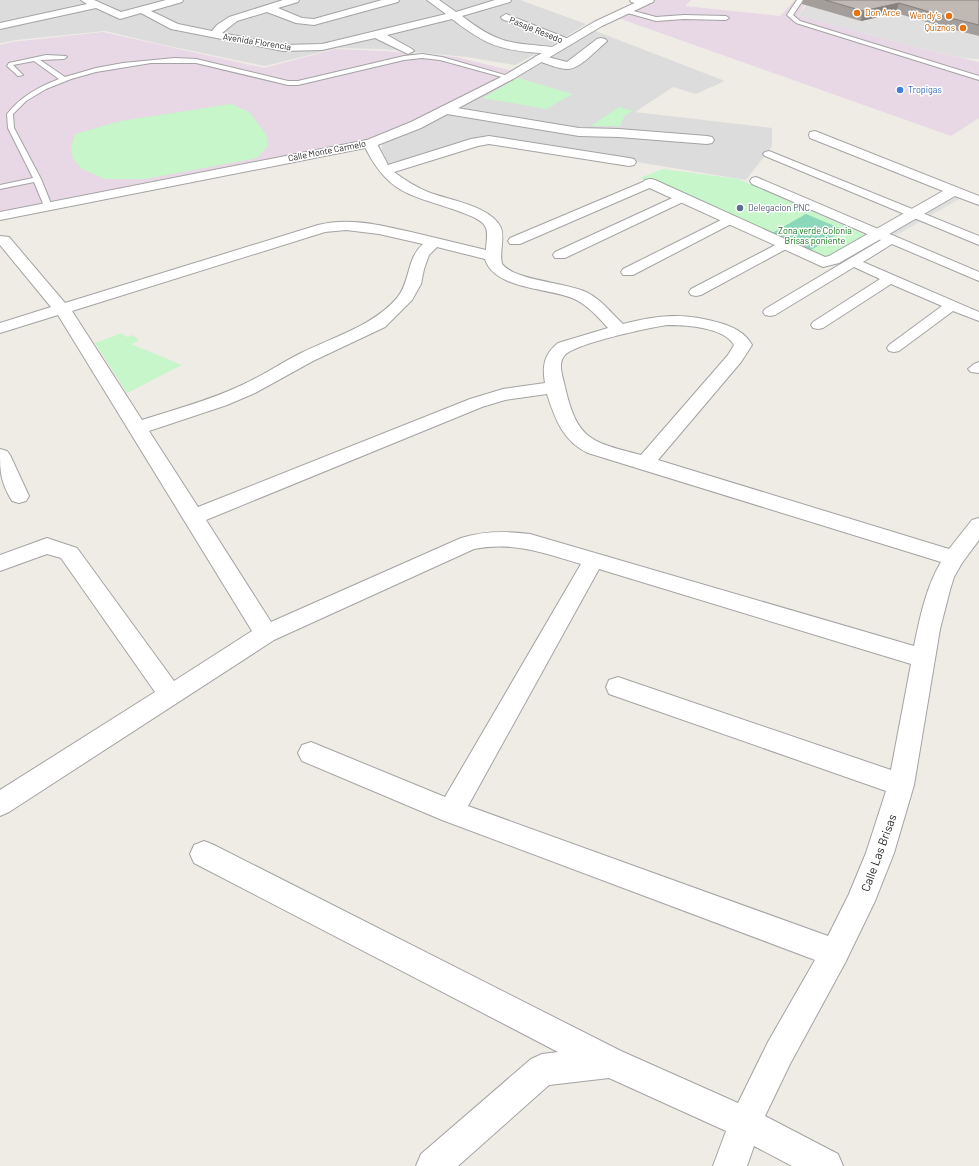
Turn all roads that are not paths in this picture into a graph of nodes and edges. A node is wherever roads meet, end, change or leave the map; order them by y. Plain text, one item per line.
1 (86, 0) edge
2 (178, 0) edge
3 (294, 0) edge
4 (394, 0) edge
5 (432, 0) edge
6 (506, 0) edge
7 (800, 0) edge
8 (642, 1) edge
9 (97, 6) junction
10 (268, 8) junction
11 (142, 10) junction
12 (626, 11) junction
13 (456, 15) junction
14 (506, 17) dead end
15 (726, 18) dead end
16 (0, 26) edge
17 (377, 34) junction
18 (215, 35) junction
19 (567, 42) junction
20 (601, 42) dead end
21 (553, 50) junction
22 (408, 51) dead end
23 (64, 57) dead end
24 (540, 58) junction
25 (35, 60) junction
26 (20, 75) dead end
27 (509, 77) junction
28 (978, 78) dead end
29 (64, 79) junction
30 (445, 110) junction
31 (815, 136) dead end
32 (707, 140) dead end
33 (370, 143) junction
34 (770, 154) dead end
35 (629, 162) dead end
36 (385, 170) junction
37 (37, 179) junction
38 (756, 181) dead end
39 (650, 183) joint
40 (0, 187) edge
41 (954, 191) junction
42 (681, 198) junction
43 (979, 201) edge
44 (48, 206) junction
45 (915, 215) junction
46 (0, 216) edge
47 (729, 220) junction
48 (884, 237) junction
49 (4, 240) dead end
50 (515, 241) dead end
51 (979, 241) edge
52 (434, 242) junction
53 (783, 245) junction
54 (560, 254) dead end
55 (493, 256) junction
56 (853, 262) junction
57 (628, 272) dead end
58 (979, 277) edge
59 (890, 278) junction
60 (696, 292) dead end
61 (952, 305) junction
62 (62, 309) junction
63 (770, 312) dead end
64 (979, 317) edge
65 (818, 325) dead end
66 (0, 328) edge
67 (620, 331) junction
68 (894, 348) dead end
69 (556, 387) junction
70 (138, 428) junction
71 (0, 456) edge
72 (645, 463) junction
73 (19, 496) dead end
74 (193, 517) junction
75 (979, 525) edge
76 (954, 558) junction
77 (593, 560) junction
78 (0, 563) edge
79 (266, 634) junction
80 (923, 658) junction
81 (618, 687) dead end
82 (171, 696) junction
83 (311, 754) dead end
84 (901, 785) junction
85 (0, 804) edge
86 (451, 812) junction
87 (204, 854) dead end
88 (835, 953) junction
89 (610, 1062) junction
90 (745, 1123) junction
91 (433, 1166) edge
92 (730, 1166) edge
93 (826, 1166) edge

1 - 9 street
2 - 11 street
3 - 10 street, Avenida Florencia
4 - 10 street
5 - 13 street
6 - 13 street, Avenida Florencia
7 - 28 lane
8 - 12 street, Calle Monte Carmelo
9 - 11 street
9 - 16 street
10 - 18 street, Avenida Florencia
11 - 18 street
12 - 15 lane
12 - 19 street, Calle Monte Carmelo
13 - 17 street, Avenida Florencia
13 - 21 street
14 - 19 street, Pasaje Resedo
17 - 18 street, Avenida Florencia
17 - 22 street
19 - 21 street, Calle Monte Carmelo
20 - 24 street
21 - 24 street, Calle Monte Carmelo
23 - 25 lane
24 - 27 street, Calle Monte Carmelo
25 - 26 lane
25 - 29 lane
27 - 29 lane
27 - 30 street, Calle Monte Carmelo
29 - 37 lane
30 - 32 street
30 - 33 street, Calle Monte Carmelo
31 - 41 street
33 - 36 street
33 - 44 street, Calle Monte Carmelo
34 - 45 street
35 - 36 street
36 - 55 street
37 - 40 lane
37 - 44 lane
38 - 48 street
39 - 42 street
39 - 50 street
41 - 43 street
41 - 45 street
42 - 47 street
42 - 54 street
44 - 46 street, Calle Monte Carmelo
45 - 48 street
45 - 51 street
47 - 53 street
47 - 57 street
48 - 53 street
48 - 56 street
48 - 58 street
49 - 62 street
52 - 55 street
52 - 62 street
52 - 70 street
53 - 60 street
55 - 67 street
56 - 59 street
56 - 63 street
59 - 61 street
59 - 65 street
61 - 64 street
61 - 68 street
62 - 66 street
62 - 70 street
67 - 69 street
67 - 72 street
69 - 72 street
69 - 74 street
70 - 74 street
71 - 73 street
72 - 76 street
74 - 79 street
75 - 76 street, Calle Las Brisas
76 - 80 street, Calle Las Brisas
77 - 79 street
77 - 80 street
77 - 86 street
78 - 82 street
79 - 82 street
80 - 84 street, Calle Las Brisas
81 - 84 street
82 - 85 street
83 - 86 street
84 - 88 street, Calle Las Brisas
86 - 88 street
87 - 89 street
88 - 90 street, Calle Las Brisas
89 - 90 street
89 - 91 street
90 - 92 street, Calle Las Brisas
90 - 93 street

